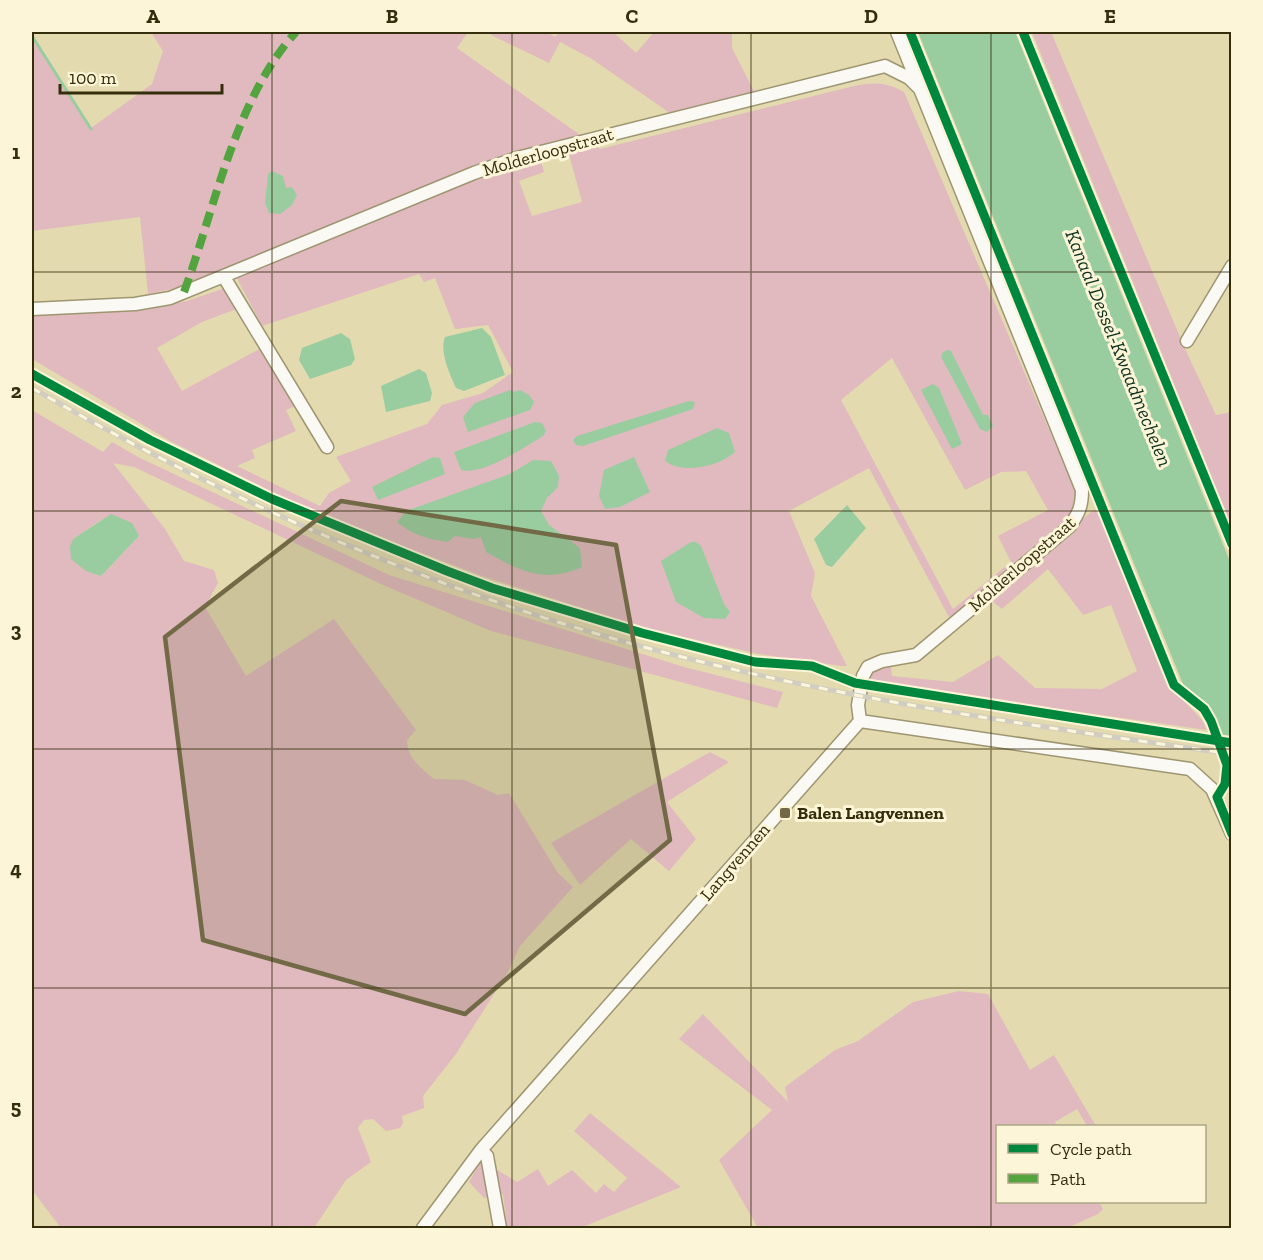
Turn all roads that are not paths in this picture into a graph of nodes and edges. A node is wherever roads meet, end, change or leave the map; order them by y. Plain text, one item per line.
1 (897, 32) edge
2 (903, 47) junction
3 (885, 66) junction
4 (919, 88) junction
5 (1232, 266) edge
6 (224, 277) junction
7 (32, 309) edge
8 (1187, 341) dead end
9 (327, 447) dead end
10 (860, 721) junction
11 (1232, 834) edge
12 (481, 1150) junction
13 (423, 1228) edge
14 (500, 1228) edge

1 - 2 street, Molderloopstraat
2 - 3 street
2 - 4 street, Molderloopstraat
3 - 4 street
3 - 6 street, Molderloopstraat
4 - 10 street, Molderloopstraat
5 - 8 street
6 - 7 street, Molderloopstraat
6 - 9 street
10 - 11 street
10 - 12 street, Langvennen
12 - 13 street, Langvennen
12 - 14 street

